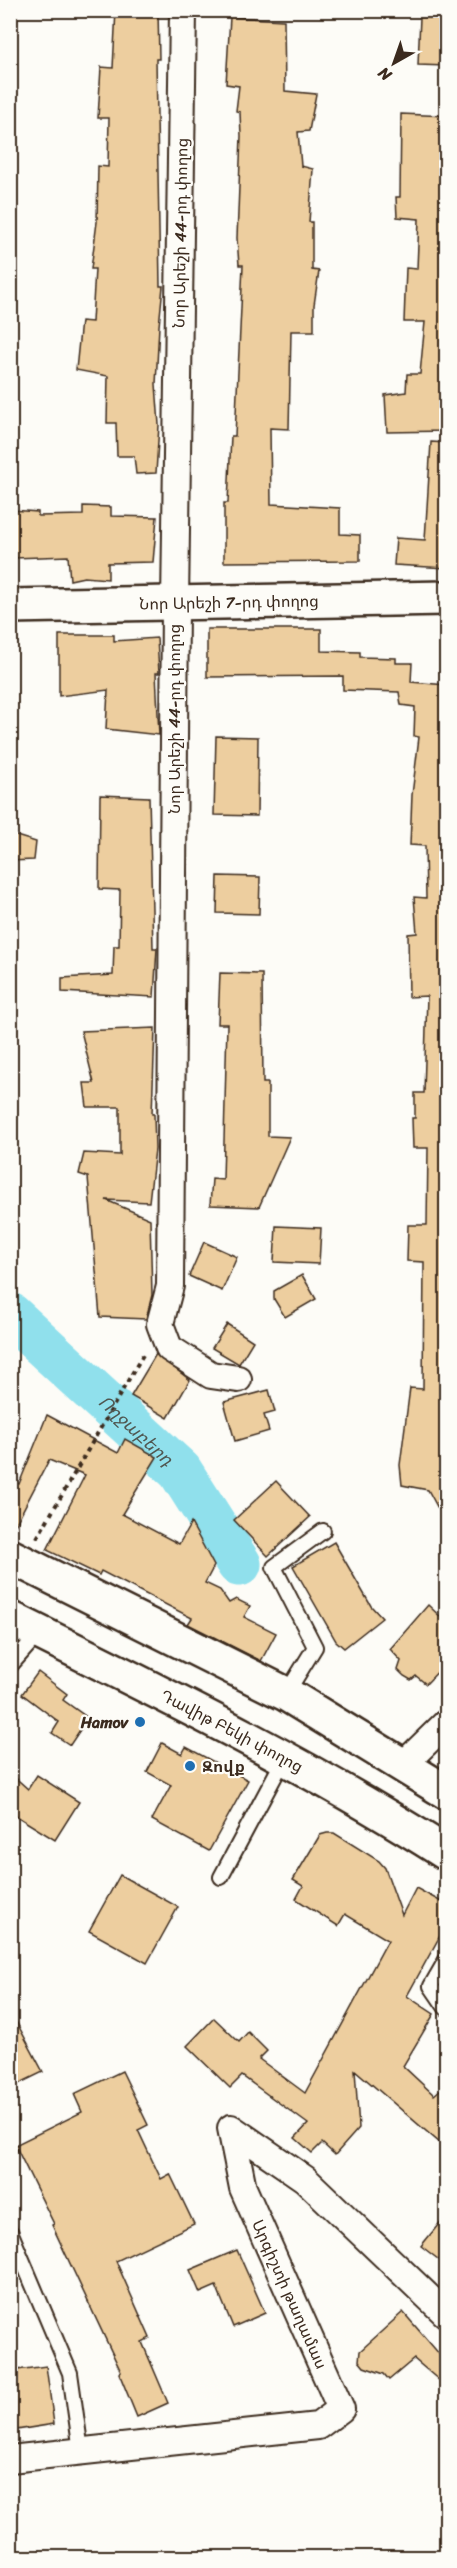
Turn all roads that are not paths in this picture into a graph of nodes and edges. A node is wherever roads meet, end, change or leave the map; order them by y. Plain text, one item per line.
1 (183, 10) edge
2 (447, 598) edge
3 (175, 604) junction
4 (10, 606) edge
5 (238, 1379) dead end
6 (323, 1531) dead end
7 (17, 1559) edge
8 (10, 1618) edge
9 (39, 1633) junction
10 (10, 1666) edge
11 (286, 1694) junction
12 (447, 1723) edge
13 (285, 1757) junction
14 (404, 1764) junction
15 (447, 1792) edge
16 (447, 1853) edge
17 (222, 1877) dead end
18 (447, 1960) edge
19 (447, 2008) edge
20 (10, 2230) edge
21 (447, 2314) edge
22 (81, 2451) junction
23 (10, 2459) edge

1 - 3 street, Նոր Արեշի 44-րդ փողոց
2 - 3 main road, Նոր Արեշի 7-րդ փողոց
3 - 4 main road, Նոր Արեշի 7-րդ փողոց
3 - 5 street, Նոր Արեշի 44-րդ փողոց
6 - 11 lane
7 - 11 main road
8 - 9 main road, Դավիթ Բեկի փողոց
9 - 10 lane
9 - 13 main road, Դավիթ Բեկի փողոց
11 - 14 main road
12 - 14 street
13 - 16 main road, Դավիթ Բեկի փողոց
13 - 17 lane
14 - 15 main road
18 - 19 lane
20 - 22 lane
21 - 22 street, Արգիշտի թաղամաս
22 - 23 street, Արգիշտի թաղամաս

